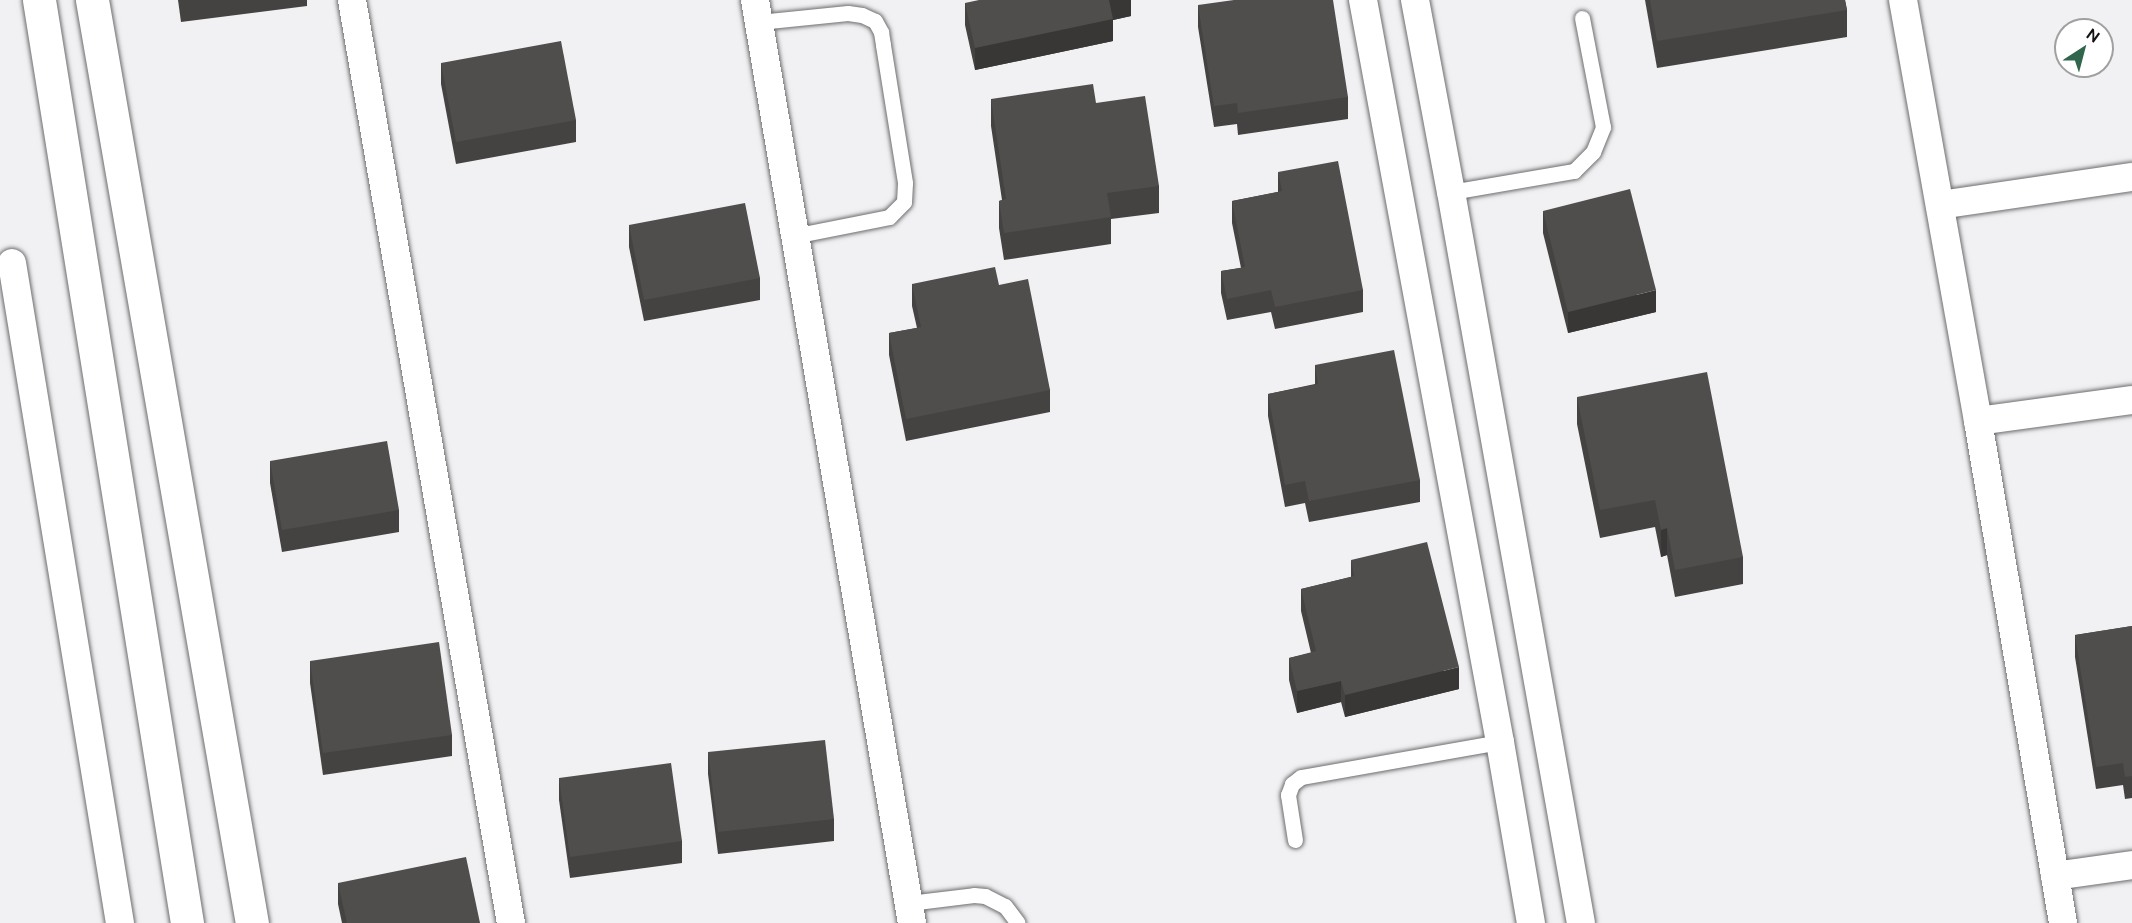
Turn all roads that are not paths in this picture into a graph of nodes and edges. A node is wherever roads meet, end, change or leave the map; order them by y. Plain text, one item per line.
1 (39, 0) edge
2 (92, 0) edge
3 (352, 0) edge
4 (1363, 0) edge
5 (1414, 0) edge
6 (1903, 0) edge
7 (757, 11) edge
8 (1582, 18) dead end
9 (2132, 177) edge
10 (1452, 192) junction
11 (1940, 205) junction
12 (794, 236) junction
13 (12, 263) dead end
14 (2132, 400) edge
15 (1978, 421) junction
16 (1500, 742) junction
17 (1295, 840) dead end
18 (2132, 865) edge
19 (2055, 876) junction
20 (910, 913) edge
21 (120, 923) edge
22 (187, 923) edge
23 (252, 923) edge
24 (511, 923) edge
25 (1018, 923) edge
26 (1531, 923) edge
27 (1581, 923) edge
28 (2063, 923) edge

1 - 22 main road
2 - 23 main road
3 - 24 street
4 - 16 street
5 - 10 street
6 - 11 street
7 - 12 street
7 - 12 lane
8 - 10 lane
9 - 11 street
10 - 27 street
11 - 15 street
12 - 20 street
13 - 21 street
14 - 15 street
15 - 19 street
16 - 17 lane
16 - 26 street
18 - 19 street
19 - 28 street
20 - 25 lane

